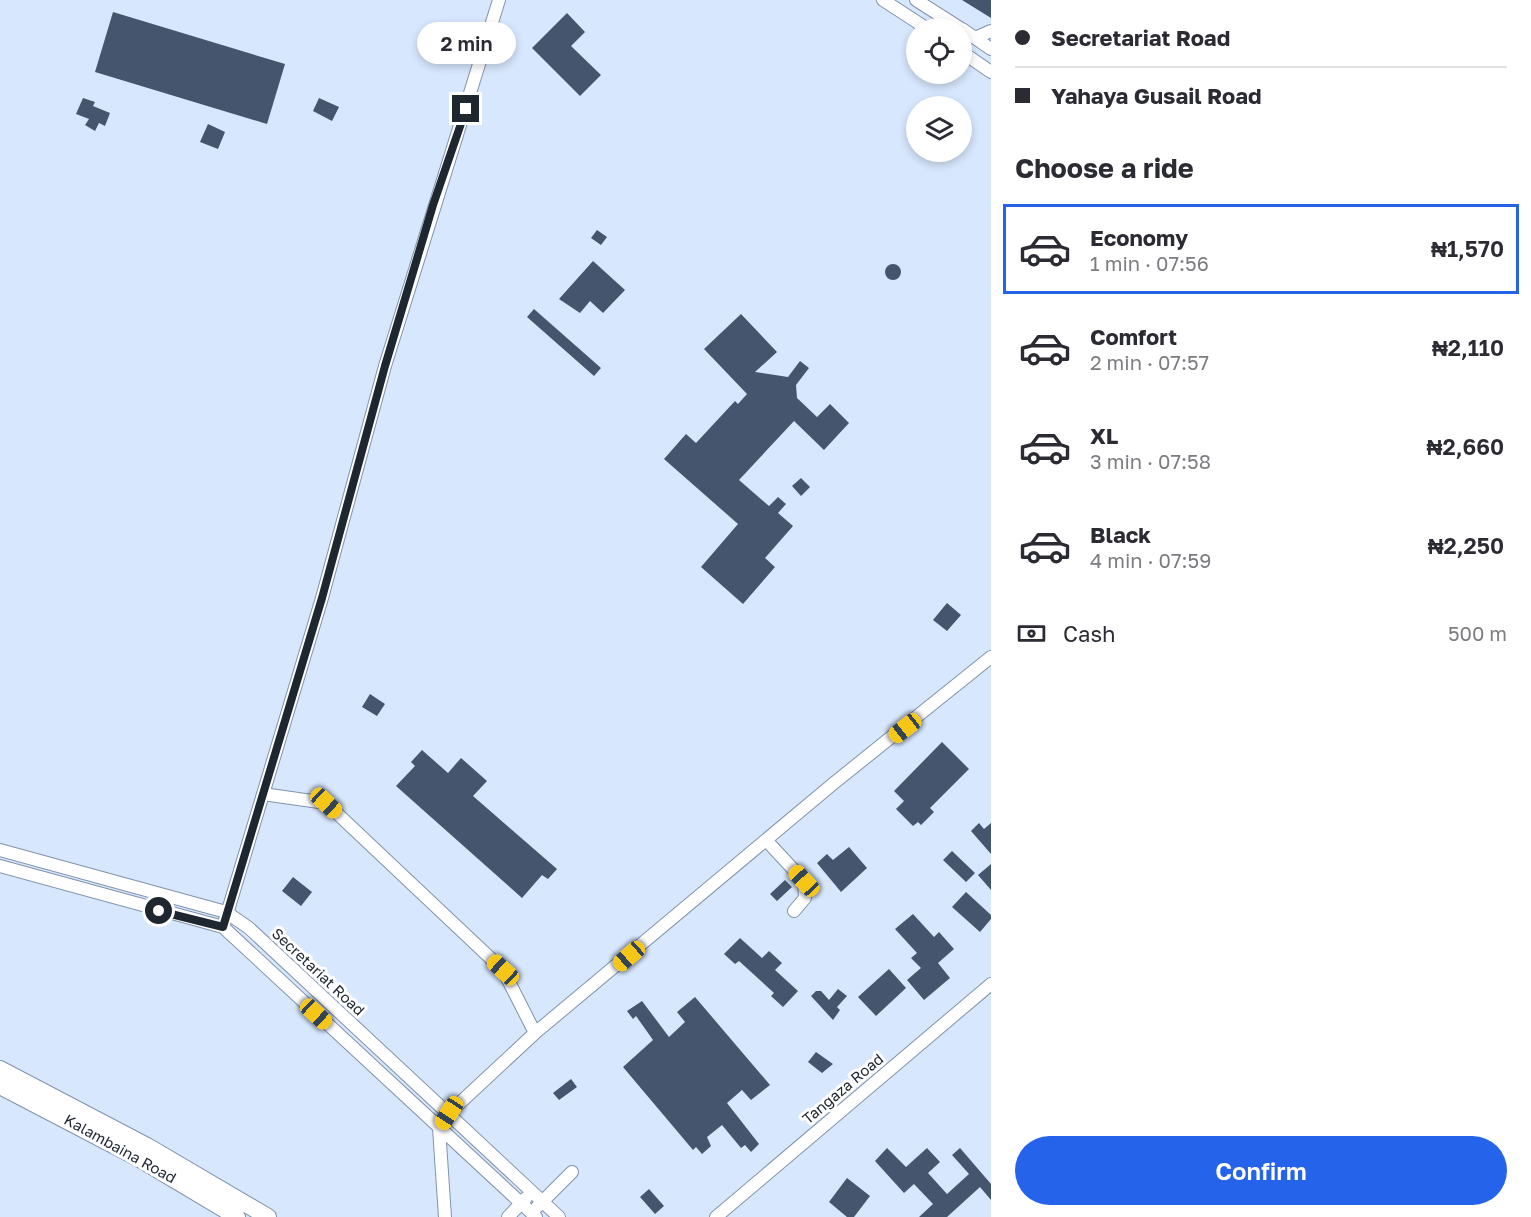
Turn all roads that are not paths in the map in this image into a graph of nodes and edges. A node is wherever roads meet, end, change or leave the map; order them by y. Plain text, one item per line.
1 (499, 0) edge
2 (883, 0) edge
3 (916, 0) edge
4 (911, 18) edge
5 (944, 18) edge
6 (991, 31) edge
7 (972, 36) edge
8 (975, 38) junction
9 (991, 49) edge
10 (972, 59) edge
11 (991, 72) edge
12 (991, 657) edge
13 (263, 794) junction
14 (766, 840) junction
15 (0, 850) edge
16 (0, 866) edge
17 (794, 911) dead end
18 (226, 912) junction
19 (223, 927) junction
20 (991, 984) edge
21 (535, 1033) junction
22 (0, 1069) edge
23 (0, 1086) edge
24 (449, 1113) junction
25 (439, 1128) junction
26 (572, 1173) dead end
27 (531, 1192) junction
28 (542, 1201) junction
29 (521, 1204) junction
30 (532, 1216) edge
31 (237, 1217) edge
32 (268, 1217) edge
33 (446, 1217) edge
34 (508, 1217) edge
35 (559, 1217) edge
36 (716, 1217) edge

1 - 13 street
2 - 4 street
3 - 5 street
6 - 8 street
7 - 8 street
8 - 9 street
10 - 11 street
12 - 14 street
13 - 18 street
13 - 21 street
14 - 17 street
14 - 21 street
15 - 18 street, Secretariat Road
16 - 19 street
18 - 19 street
18 - 24 street, Secretariat Road
19 - 25 street
20 - 36 street, Tangaza Road
21 - 24 street
22 - 32 main road
23 - 31 main road, Kalambaina Road
24 - 25 street
24 - 27 street, Secretariat Road
25 - 29 street
25 - 33 street
26 - 28 street
27 - 28 street, Secretariat Road
27 - 29 street
28 - 30 street
28 - 35 street, Secretariat Road
29 - 30 street
29 - 34 street

